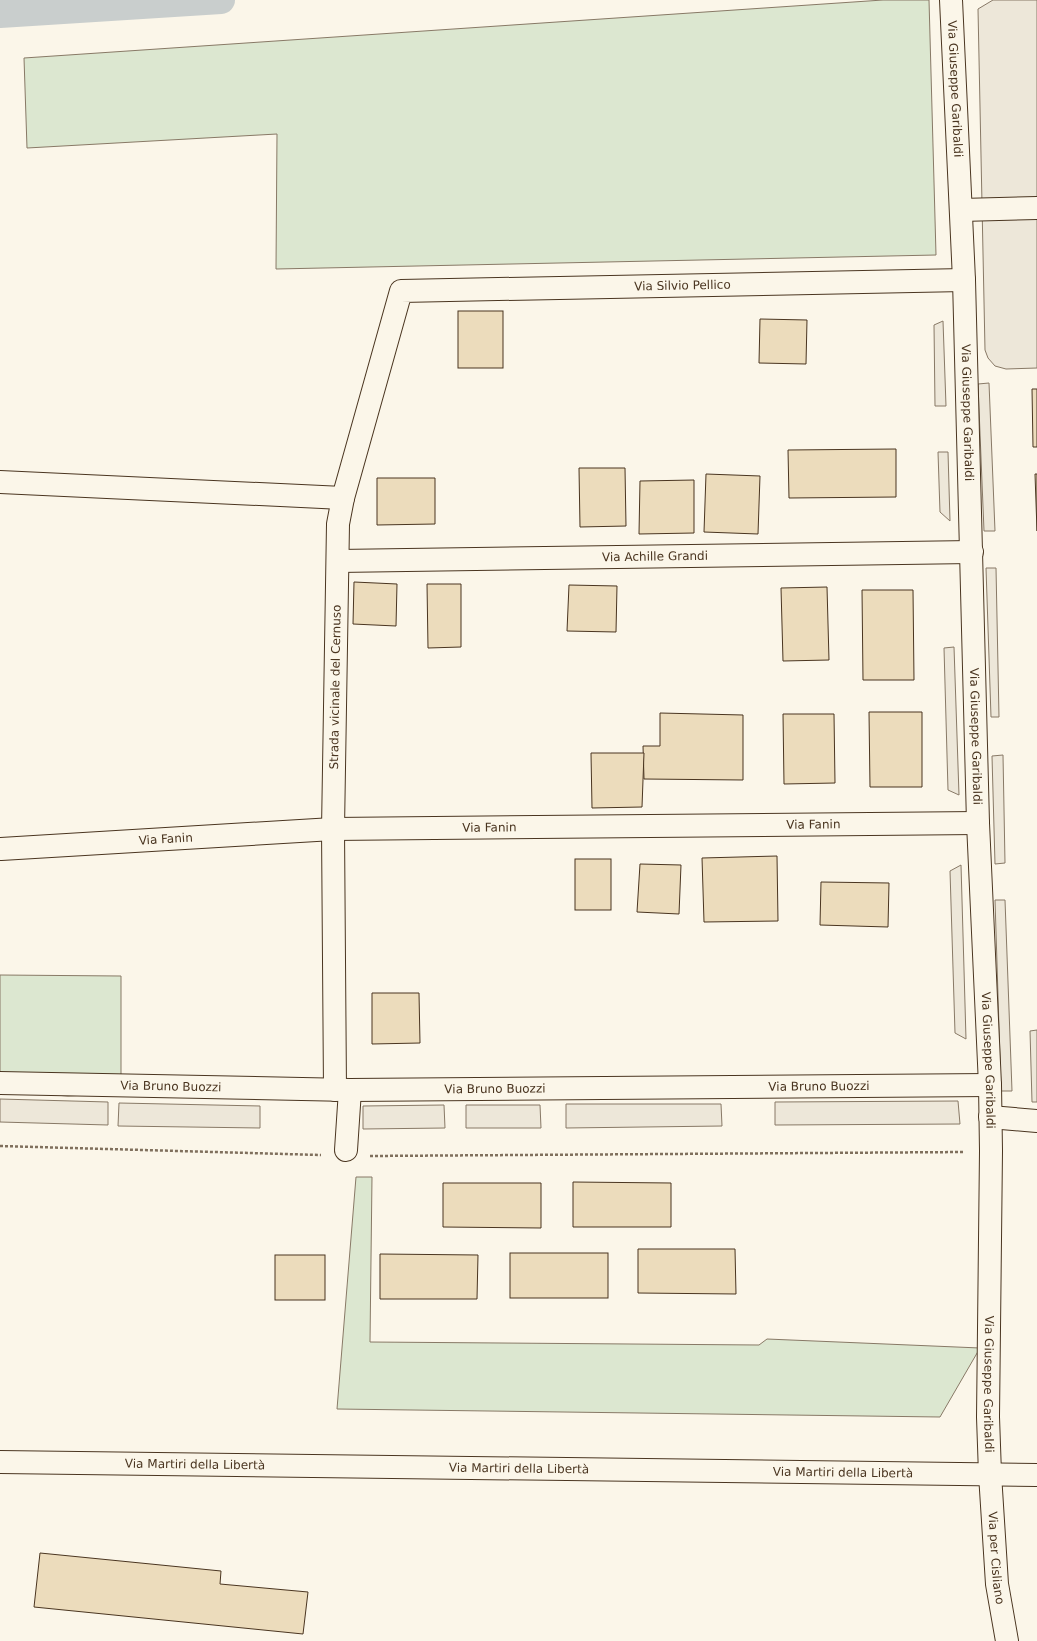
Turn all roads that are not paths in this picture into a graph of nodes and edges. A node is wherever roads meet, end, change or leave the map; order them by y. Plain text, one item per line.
1 (951, 0) edge
2 (1037, 208) edge
3 (961, 210) junction
4 (964, 280) junction
5 (401, 291) joint
6 (0, 482) edge
7 (343, 498) junction
8 (972, 552) junction
9 (338, 561) junction
10 (978, 822) junction
11 (333, 829) junction
12 (1, 849) dead end
13 (0, 1083) edge
14 (990, 1085) junction
15 (343, 1090) junction
16 (990, 1118) junction
17 (1037, 1121) edge
18 (355, 1153) road end
19 (0, 1462) edge
20 (990, 1474) junction
21 (1037, 1475) edge
22 (1007, 1641) edge

1 - 3 street, Via Giuseppe Garibaldi
2 - 3 street
3 - 4 street, Via Giuseppe Garibaldi
4 - 5 street, Via Silvio Pellico
4 - 8 street, Via Giuseppe Garibaldi
5 - 7 street, Strada vicinale del Cernuso
6 - 7 street
7 - 9 street, Strada vicinale del Cernuso
8 - 9 street, Via Achille Grandi
8 - 10 street, Via Giuseppe Garibaldi
9 - 11 street, Strada vicinale del Cernuso
10 - 11 street, Via Fanin
10 - 14 street, Via Giuseppe Garibaldi
11 - 12 street, Via Fanin
11 - 15 street, Strada vicinale del Cernuso
13 - 15 street, Via Bruno Buozzi
14 - 15 street, Via Bruno Buozzi
14 - 16 street, Via Giuseppe Garibaldi
15 - 18 street, Strada vicinale del Cernuso
16 - 17 street
16 - 20 street, Via Giuseppe Garibaldi
19 - 20 street, Via Martiri della Libertà
20 - 21 street, Via Martiri della Libertà
20 - 22 street, Via per Cisliano

